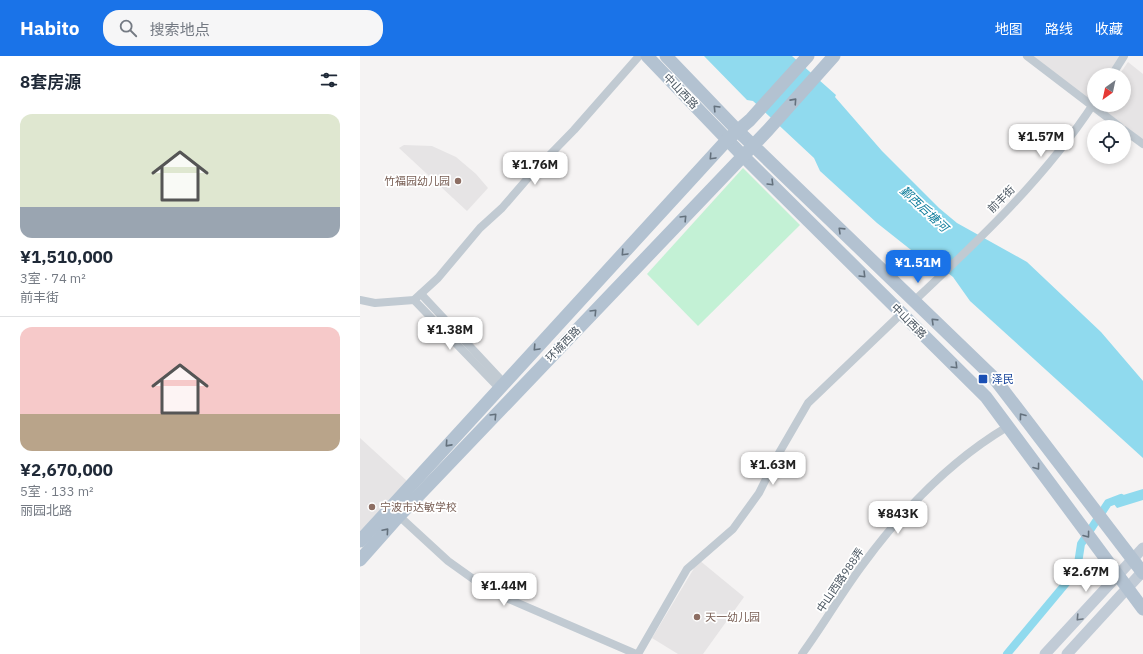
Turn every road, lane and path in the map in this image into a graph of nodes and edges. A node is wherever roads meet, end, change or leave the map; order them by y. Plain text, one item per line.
1 (639, 56) edge
2 (647, 56) edge
3 (666, 56) edge
4 (808, 56) edge
5 (834, 56) edge
6 (1027, 56) edge
7 (1124, 56) edge
8 (1116, 68) edge
9 (1087, 101) edge
10 (1088, 112) edge
11 (1102, 112) edge
12 (1111, 120) edge
13 (733, 135) junction
14 (1131, 135) edge
15 (1143, 144) edge
16 (753, 145) junction
17 (743, 156) junction
18 (418, 297) junction
19 (360, 300) edge
20 (914, 301) junction
21 (902, 313) junction
22 (501, 386) junction
23 (1007, 427) junction
24 (399, 516) junction
25 (360, 541) edge
26 (1143, 548) edge
27 (360, 560) edge
28 (1133, 560) junction
29 (1143, 572) edge
30 (1117, 576) junction
31 (1126, 588) junction
32 (1143, 609) edge
33 (637, 654) edge
34 (802, 654) edge
35 (1045, 654) edge
36 (1067, 654) edge

1 - 18 street
2 - 13 main road, 中山西路
13 -> 3 main road, 中山西路
4 - 13 main road, 环城西路
16 -> 5 main road, 环城西路
6 - 9 street
7 - 8 street
10 - 20 street, 前丰街
11 - 12 street
13 - 16 main road, 中山西路
13 - 17 main road, 中山西路
13 -> 22 main road, 环城西路
14 - 15 street
16 - 17 main road, 环城西路
20 -> 16 main road, 中山西路
17 -> 21 main road, 中山西路
24 -> 17 main road, 环城西路
18 - 19 street
18 - 22 street
28 -> 20 main road, 中山西路
21 -> 23 main road, 中山西路
21 - 33 street
22 -> 25 main road, 环城西路
23 -> 30 main road, 中山西路
23 - 34 street, 中山西路988弄
27 -> 24 main road, 环城西路
24 - 33 street
26 - 28 main road
28 - 29 main road, 中山西路
28 - 30 main road
29 - 31 main road
30 - 31 main road, 中山西路
30 -> 35 main road
31 - 32 main road, 中山西路
31 - 36 main road

